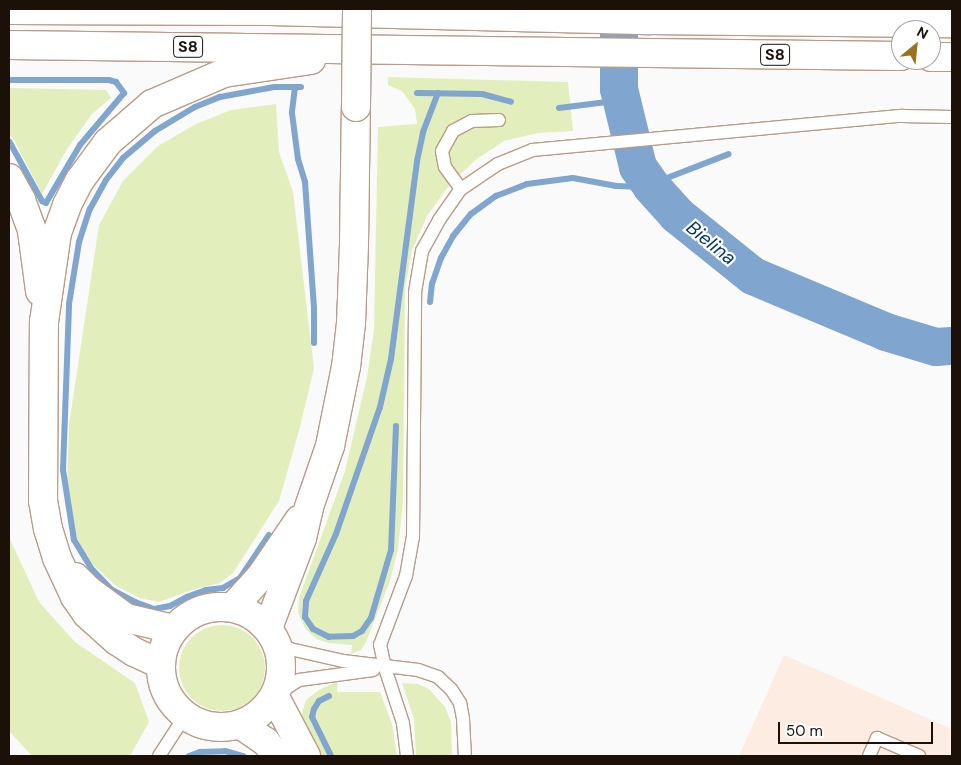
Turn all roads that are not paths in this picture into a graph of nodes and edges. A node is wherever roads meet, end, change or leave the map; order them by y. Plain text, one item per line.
1 (9, 10) edge
2 (354, 10) edge
3 (952, 23) edge
4 (9, 45) edge
5 (366, 48) junction
6 (891, 56) edge
7 (952, 117) edge
8 (499, 120) dead end
9 (9, 178) edge
10 (461, 189) junction
11 (44, 322) junction
12 (309, 507) junction
13 (57, 558) junction
14 (233, 607) junction
15 (173, 629) junction
16 (272, 634) junction
17 (160, 664) junction
18 (385, 668) junction
19 (275, 696) junction
20 (185, 716) junction
21 (241, 725) junction
22 (159, 756) edge
23 (277, 756) edge
24 (306, 756) edge
25 (407, 756) edge
26 (464, 756) edge
27 (869, 756) edge
28 (918, 756) edge

1 - 2 main road, S8
2 - 3 main road, S8
2 - 12 main road, bridge
4 - 5 main road, S8
5 - 6 main road, S8
5 - 11 main road
7 - 10 lane
8 - 10 lane
9 - 11 main road
10 - 18 lane
11 - 13 main road
12 - 14 main road
12 - 16 main road
13 - 15 main road
13 - 17 main road
14 - 15 main road
14 - 16 main road
15 - 17 main road
16 - 18 lane
16 - 19 main road
17 - 20 main road
18 - 19 lane
18 - 25 lane
18 - 26 lane
19 - 21 main road
19 - 24 main road
20 - 21 main road
20 - 22 lane
21 - 23 main road
27 - 28 lane

